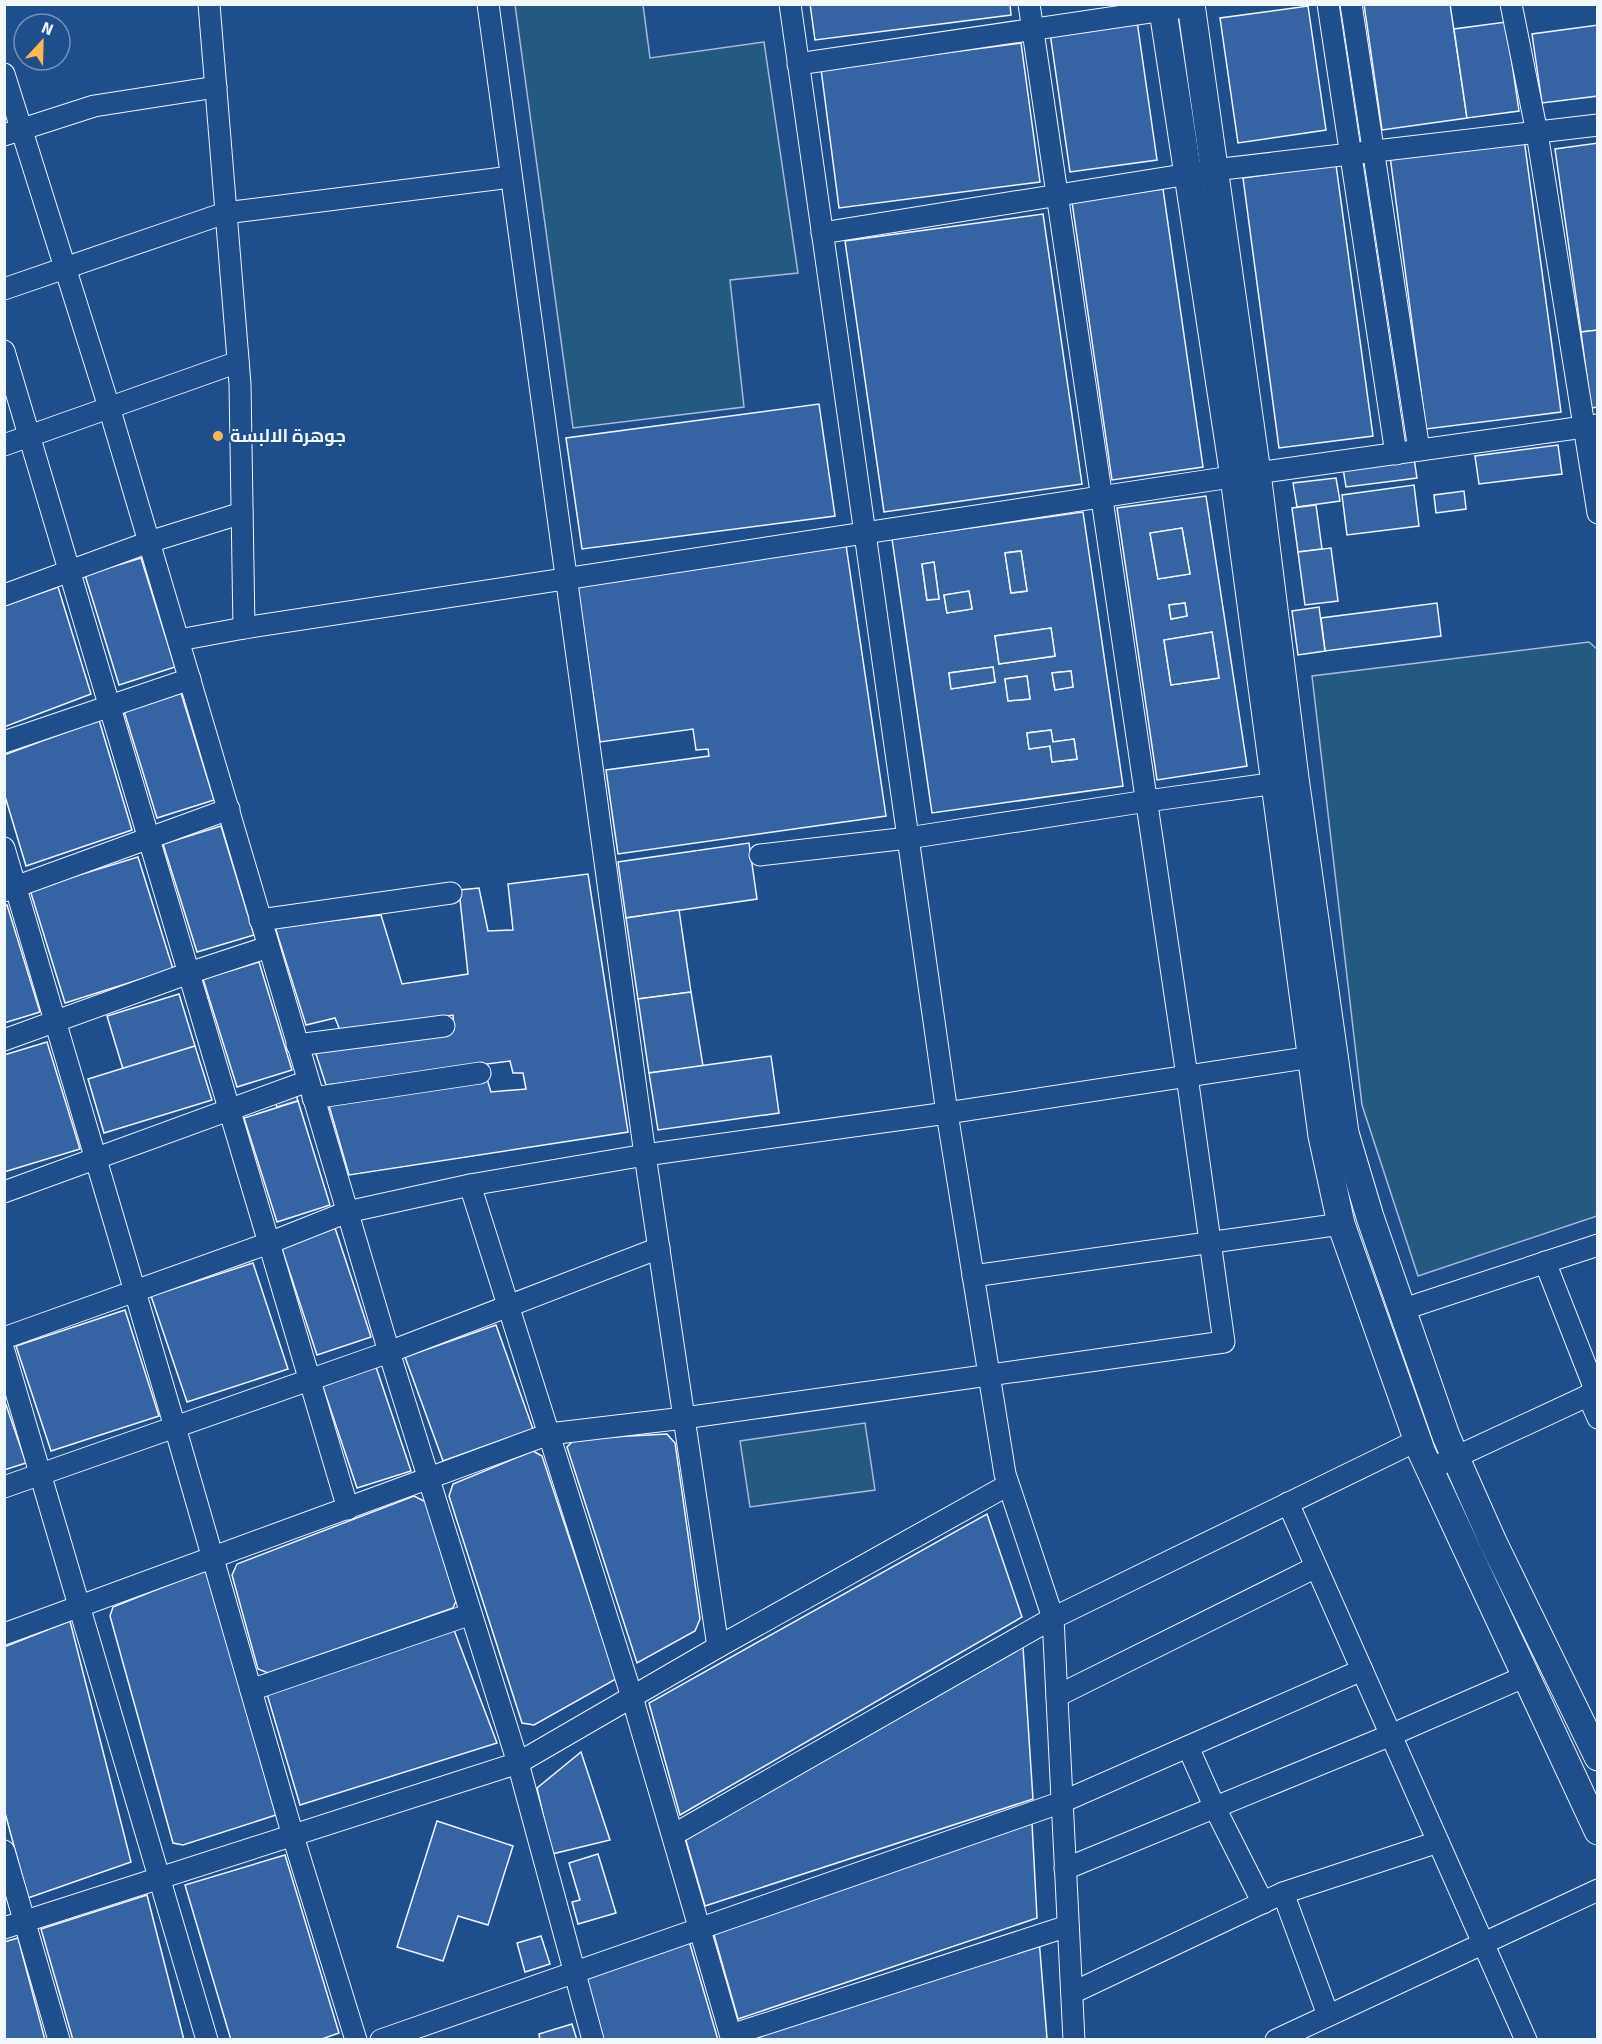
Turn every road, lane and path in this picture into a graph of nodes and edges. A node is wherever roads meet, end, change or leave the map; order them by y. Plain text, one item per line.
1 (209, 4) edge
2 (488, 4) edge
3 (790, 4) edge
4 (1029, 4) edge
5 (1328, 4) edge
6 (1351, 4) edge
7 (1511, 4) edge
8 (1195, 5) edge
9 (1162, 8) edge
10 (1033, 30) junction
11 (798, 64) junction
12 (4, 74) edge
13 (216, 87) junction
14 (1598, 126) edge
15 (13, 132) edge
16 (1537, 133) junction
17 (1373, 152) junction
18 (1350, 154) junction
19 (1214, 170) junction
20 (1187, 176) junction
21 (511, 177) junction
22 (1057, 195) junction
23 (225, 213) junction
24 (822, 233) junction
25 (64, 267) junction
26 (4, 289) edge
27 (4, 351) edge
28 (238, 362) junction
29 (109, 407) junction
30 (1590, 425) edge
31 (31, 435) junction
32 (4, 445) edge
33 (1419, 450) junction
34 (1396, 454) junction
35 (1245, 475) junction
36 (1102, 498) junction
37 (242, 513) junction
38 (1598, 513) edge
39 (865, 534) junction
40 (149, 542) junction
41 (71, 570) junction
42 (567, 580) junction
43 (4, 595) edge
44 (244, 628) junction
45 (179, 640) junction
46 (190, 679) junction
47 (111, 704) junction
48 (4, 742) edge
49 (1276, 783) junction
50 (1147, 801) junction
51 (229, 809) junction
52 (908, 837) junction
53 (150, 838) junction
54 (4, 848) edge
55 (760, 855) dead end
56 (10, 889) edge
57 (451, 893) dead end
58 (260, 920) junction
59 (268, 946) junction
60 (189, 973) junction
61 (55, 1022) junction
62 (444, 1026) dead end
63 (4, 1040) edge
64 (297, 1045) junction
65 (1323, 1056) junction
66 (480, 1073) dead end
67 (1187, 1076) junction
68 (310, 1089) junction
69 (229, 1110) junction
70 (947, 1113) junction
71 (645, 1155) junction
72 (95, 1159) junction
73 (470, 1185) junction
74 (4, 1192) edge
75 (347, 1212) junction
76 (1341, 1224) junction
77 (269, 1243) junction
78 (1210, 1244) junction
79 (1598, 1245) edge
80 (659, 1248) junction
81 (1545, 1262) junction
82 (973, 1276) junction
83 (134, 1290) junction
84 (507, 1306) junction
85 (1401, 1310) junction
86 (4, 1338) edge
87 (4, 1351) edge
88 (389, 1352) junction
89 (989, 1374) junction
90 (311, 1379) junction
91 (1594, 1393) edge
92 (684, 1418) junction
93 (1598, 1418) edge
94 (175, 1426) junction
95 (549, 1434) junction
96 (1418, 1440) junction
97 (1456, 1457) junction
98 (1430, 1469) junction
99 (40, 1474) junction
100 (429, 1479) junction
101 (1008, 1485) junction
102 (4, 1487) edge
103 (1288, 1503) junction
104 (348, 1509) junction
105 (212, 1558) junction
106 (1316, 1567) junction
107 (79, 1607) junction
108 (471, 1614) junction
109 (1053, 1618) junction
110 (4, 1634) edge
111 (718, 1647) junction
112 (1362, 1670) junction
113 (1526, 1676) junction
114 (251, 1690) junction
115 (1057, 1696) junction
116 (632, 1697) junction
117 (1391, 1735) junction
118 (1188, 1747) junction
119 (1598, 1757) edge
120 (518, 1763) junction
121 (1062, 1802) junction
122 (1215, 1808) junction
123 (1598, 1831) edge
124 (673, 1835) junction
125 (293, 1836) junction
126 (1438, 1842) junction
127 (4, 1851) edge
128 (1065, 1869) junction
129 (159, 1880) junction
130 (1598, 1890) edge
131 (1283, 1893) junction
132 (1263, 1903) junction
133 (14, 1925) edge
134 (1068, 1926) junction
135 (700, 1928) junction
136 (1482, 1942) junction
137 (574, 1972) junction
138 (1072, 1994) junction
139 (1328, 2015) junction
140 (732, 2037) edge
141 (59, 2040) edge
142 (207, 2040) edge
143 (356, 2040) edge
144 (381, 2040) edge
145 (592, 2040) edge
146 (1074, 2040) edge
147 (1276, 2040) edge
148 (1526, 2040) edge

1 - 13 street
2 - 21 street
3 - 11 street
4 - 10 street
5 - 18 street
6 - 17 street
7 - 16 street
8 - 9 street
8 - 19 main road
9 - 10 street
9 - 20 main road
10 - 11 street
10 - 22 street
11 - 24 street
12 - 15 street
13 - 15 street
13 - 23 street
14 - 16 street
15 - 25 street
16 - 17 street
16 - 30 street
17 - 18 street
17 - 33 street
18 - 19 street
18 - 34 street
19 - 20 street
19 - 35 main road
20 - 22 street
20 - 35 main road
21 - 23 street
21 - 42 street
22 - 24 street
22 - 36 street
23 - 25 street
23 - 28 street
24 - 39 street
25 - 26 street
25 - 29 street
27 - 31 street
28 - 29 street
28 - 37 street
29 - 31 street
29 - 40 street
30 - 33 street
30 - 38 street
31 - 32 street
31 - 41 street
33 - 34 street
34 - 35 street
35 - 36 street
35 - 49 main road
35 - 65 main road
36 - 39 street
36 - 50 street
37 - 40 street
37 - 44 street
39 - 42 street
39 - 52 street
40 - 41 street
40 - 45 street
41 - 43 street
41 - 47 street
42 - 44 street
42 - 71 street
44 - 45 street
45 - 46 street
46 - 47 street
46 - 51 street
47 - 48 street
47 - 53 street
49 - 50 street
49 - 65 main road
50 - 52 street
50 - 67 street
51 - 53 street
51 - 58 street
52 - 55 street
52 - 70 street
53 - 56 street
53 - 60 street
54 - 56 street
56 - 61 street
57 - 58 street
58 - 59 street
59 - 60 street
59 - 64 street
60 - 61 street
60 - 69 street
61 - 63 street
61 - 72 street
62 - 64 street
64 - 68 street
65 - 67 street
65 - 76 main road
65 - 85 main road
66 - 68 street
67 - 70 street
67 - 78 street
68 - 69 street
68 - 75 street
69 - 72 street
69 - 77 street
70 - 71 street
70 - 82 street
71 - 73 street
71 - 80 street
72 - 74 street
72 - 83 street
73 - 75 street
73 - 84 street
75 - 77 street
75 - 88 street
76 - 78 street
76 - 96 main road
77 - 83 street
77 - 90 street
78 - 82 street
78 - 89 street
79 - 81 street
80 - 84 street
80 - 92 street
81 - 85 street
81 - 91 street
82 - 89 street
83 - 86 street
83 - 94 street
84 - 88 street
84 - 95 street
85 - 97 main road
87 - 99 street
88 - 90 street
88 - 100 street
89 - 92 street
89 - 101 street
90 - 94 street
90 - 104 street
91 - 93 street
91 - 97 street
92 - 95 street
92 - 111 street
94 - 99 street
94 - 105 street
95 - 100 street
95 - 116 street
96 - 98 main road
96 - 103 street
97 - 98 street
97 - 119 main road
98 - 113 main road
99 - 102 street
99 - 107 street
100 - 104 street
100 - 108 street
101 - 109 street
101 - 111 street
103 - 106 street
103 - 109 street
104 - 105 street
105 - 107 street
105 - 114 street
106 - 112 street
106 - 115 street
107 - 110 street
107 - 129 street
108 - 114 street
108 - 120 street
109 - 115 street
109 - 124 street
111 - 116 street
112 - 117 street
112 - 118 street
113 - 117 street
113 - 123 main road
114 - 125 street
115 - 121 street
116 - 120 street
116 - 124 street
117 - 122 street
117 - 126 street
118 - 121 street
118 - 122 street
120 - 125 street
120 - 137 street
121 - 128 street
121 - 135 street
122 - 128 street
122 - 132 street
124 - 135 street
125 - 129 street
125 - 143 street
126 - 131 street
126 - 136 street
127 - 133 street
128 - 134 street
129 - 133 street
129 - 142 street
130 - 136 street
131 - 132 street
131 - 139 street
132 - 138 street
133 - 141 street
134 - 138 street
134 - 140 street
135 - 137 street
135 - 140 street
136 - 139 street
136 - 148 street
137 - 144 street
137 - 145 street
138 - 146 street
139 - 147 street

